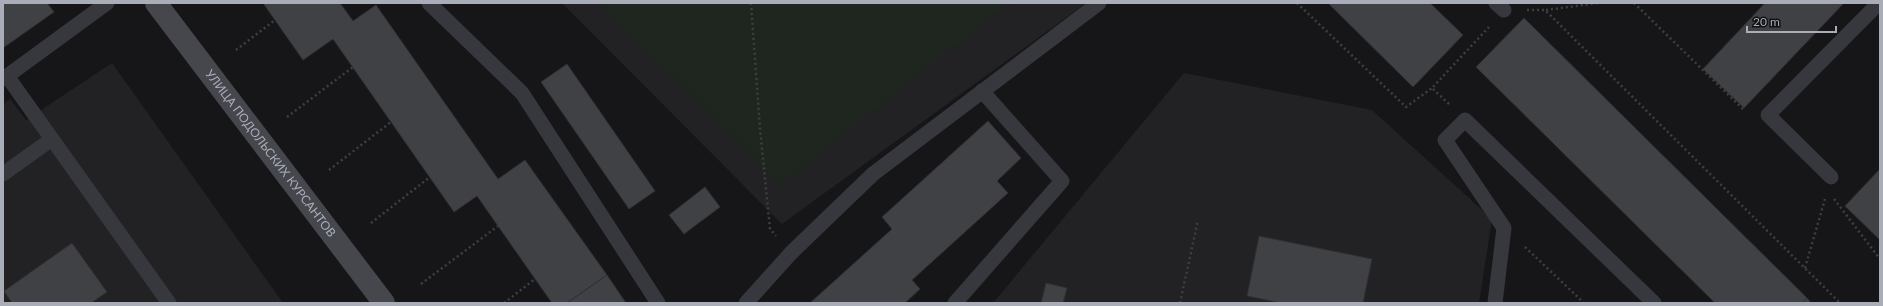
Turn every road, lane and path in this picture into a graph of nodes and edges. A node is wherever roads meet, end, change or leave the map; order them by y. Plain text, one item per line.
1 (107, 3) edge
2 (156, 3) edge
3 (429, 3) edge
4 (752, 3) edge
5 (1100, 3) edge
6 (1297, 3) edge
7 (1598, 3) edge
8 (1879, 3) edge
9 (1500, 7) edge
10 (1545, 10) junction
11 (275, 20) dead end
12 (236, 50) dead end
13 (352, 67) dead end
14 (5, 78) edge
15 (1432, 88) junction
16 (982, 91) junction
17 (287, 117) dead end
18 (1465, 120) junction
19 (391, 122) dead end
20 (52, 139) junction
21 (329, 170) dead end
22 (3, 174) edge
23 (430, 177) dead end
24 (1831, 177) joint
25 (1198, 220) dead end
26 (371, 223) dead end
27 (498, 226) dead end
28 (1504, 228) junction
29 (791, 253) junction
30 (1805, 268) junction
31 (536, 279) dead end
32 (421, 284) dead end
33 (169, 303) edge
34 (384, 303) edge
35 (504, 303) edge
36 (658, 303) edge
37 (746, 303) edge
38 (955, 303) edge
39 (1180, 303) edge
40 (1495, 303) edge
41 (1584, 303) edge
42 (1654, 303) edge
43 (1840, 303) edge

1 - 14 lane
2 - 34 street, УЛИЦА ПОДОЛЬСКИХ КУРСАНТОВ
3 - 36 lane
4 - 29 path
5 - 16 lane
6 - 15 path
7 - 10 path
8 - 24 lane
9 - 10 path
9 - 15 path
10 - 30 path
11 - 12 path
13 - 17 path
14 - 20 lane
15 - 18 path
16 - 29 lane
16 - 38 lane
18 - 28 lane
18 - 42 lane
19 - 21 path
20 - 22 lane
20 - 33 lane
23 - 26 path
24 - 30 path
25 - 39 path
27 - 32 path
28 - 40 lane
28 - 41 path
29 - 37 lane
30 - 43 path
31 - 35 path

